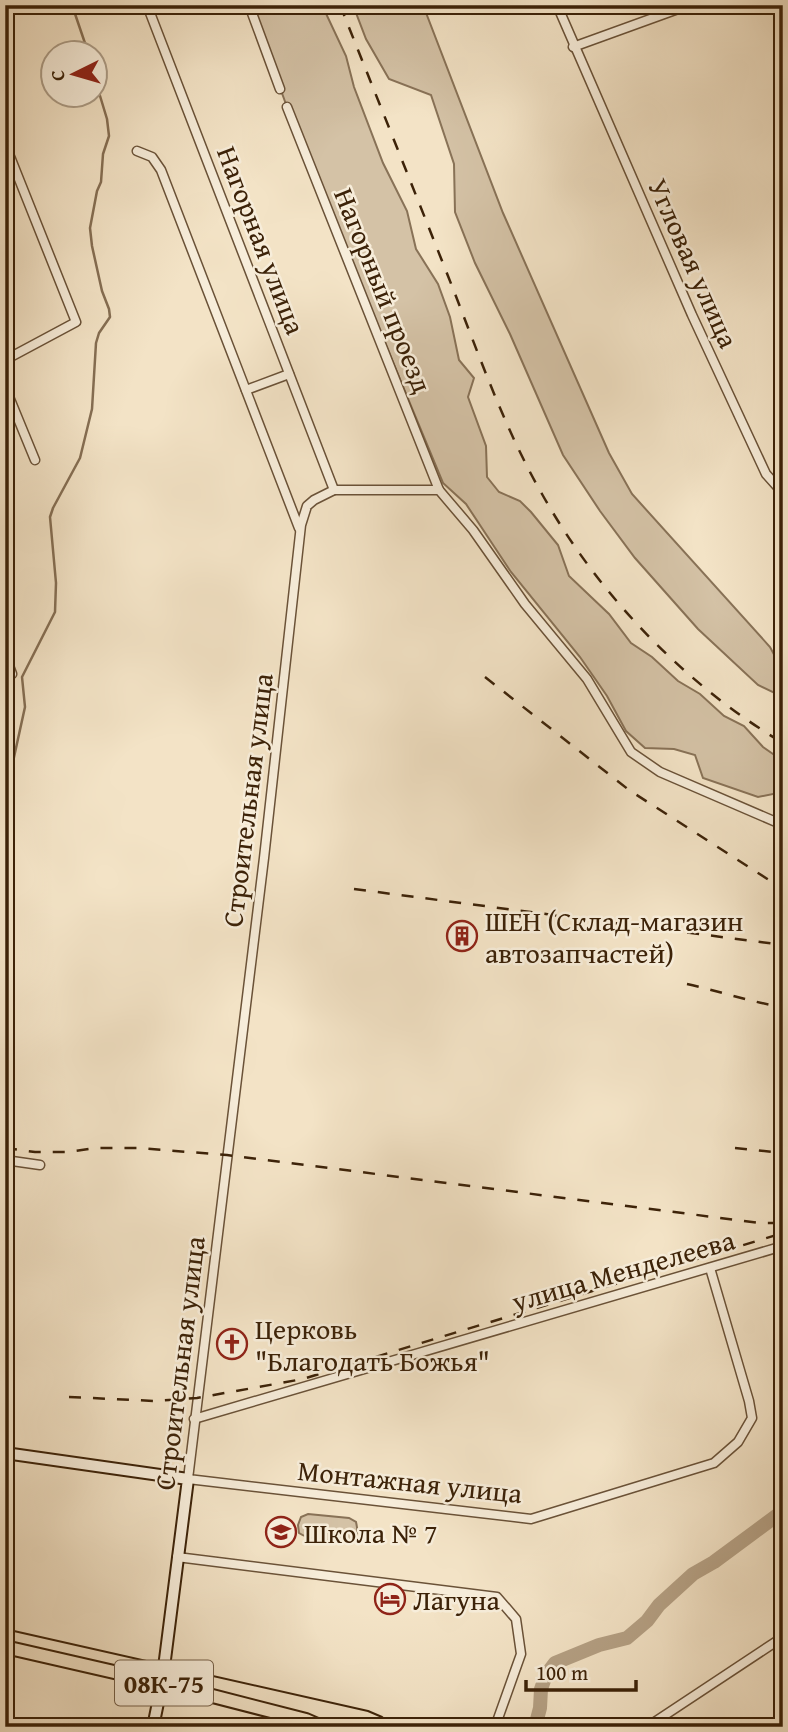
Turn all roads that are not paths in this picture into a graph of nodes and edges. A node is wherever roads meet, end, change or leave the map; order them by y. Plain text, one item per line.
1 (147, 5) edge
2 (248, 5) edge
3 (557, 5) edge
4 (689, 5) edge
5 (573, 47) junction
6 (280, 89) dead end
7 (287, 107) dead end
8 (5, 144) edge
9 (137, 151) dead end
10 (5, 360) edge
11 (289, 374) junction
12 (5, 387) edge
13 (246, 390) junction
14 (35, 460) dead end
15 (439, 490) junction
16 (334, 491) junction
17 (783, 493) edge
18 (300, 530) junction
19 (5, 654) edge
20 (12, 674) dead end
21 (783, 825) edge
22 (5, 1160) edge
23 (40, 1165) dead end
24 (783, 1246) edge
25 (710, 1268) junction
26 (194, 1419) junction
27 (5, 1453) edge
28 (188, 1479) junction
29 (177, 1557) junction
30 (783, 1637) edge
31 (5, 1647) edge
32 (162, 1683) junction
33 (153, 1727) edge
34 (322, 1727) edge
35 (495, 1727) edge
36 (647, 1727) edge

1 - 11 street, Нагорная улица
2 - 6 street
3 - 5 street, Угловая улица
4 - 5 street
5 - 17 street, Угловая улица
7 - 15 street, Нагорный проезд
8 - 10 street
9 - 13 street
11 - 13 street
11 - 16 street, Нагорная улица
12 - 14 street
13 - 18 street
15 - 16 street
15 - 21 street
16 - 18 street, Строительная улица
18 - 26 street, Строительная улица
19 - 20 street
22 - 23 street
24 - 25 street, улица Менделеева
25 - 26 street, улица Менделеева
25 - 28 street, Монтажная улица
26 - 28 street, Строительная улица
27 - 28 street, Монтажная улица
28 - 29 street, Строительная улица
29 - 32 street, Строительная улица
29 - 35 street
30 - 36 street
31 - 32 main road, 08К-75
32 - 33 street, Строительная улица
32 - 34 main road, 08К-75

